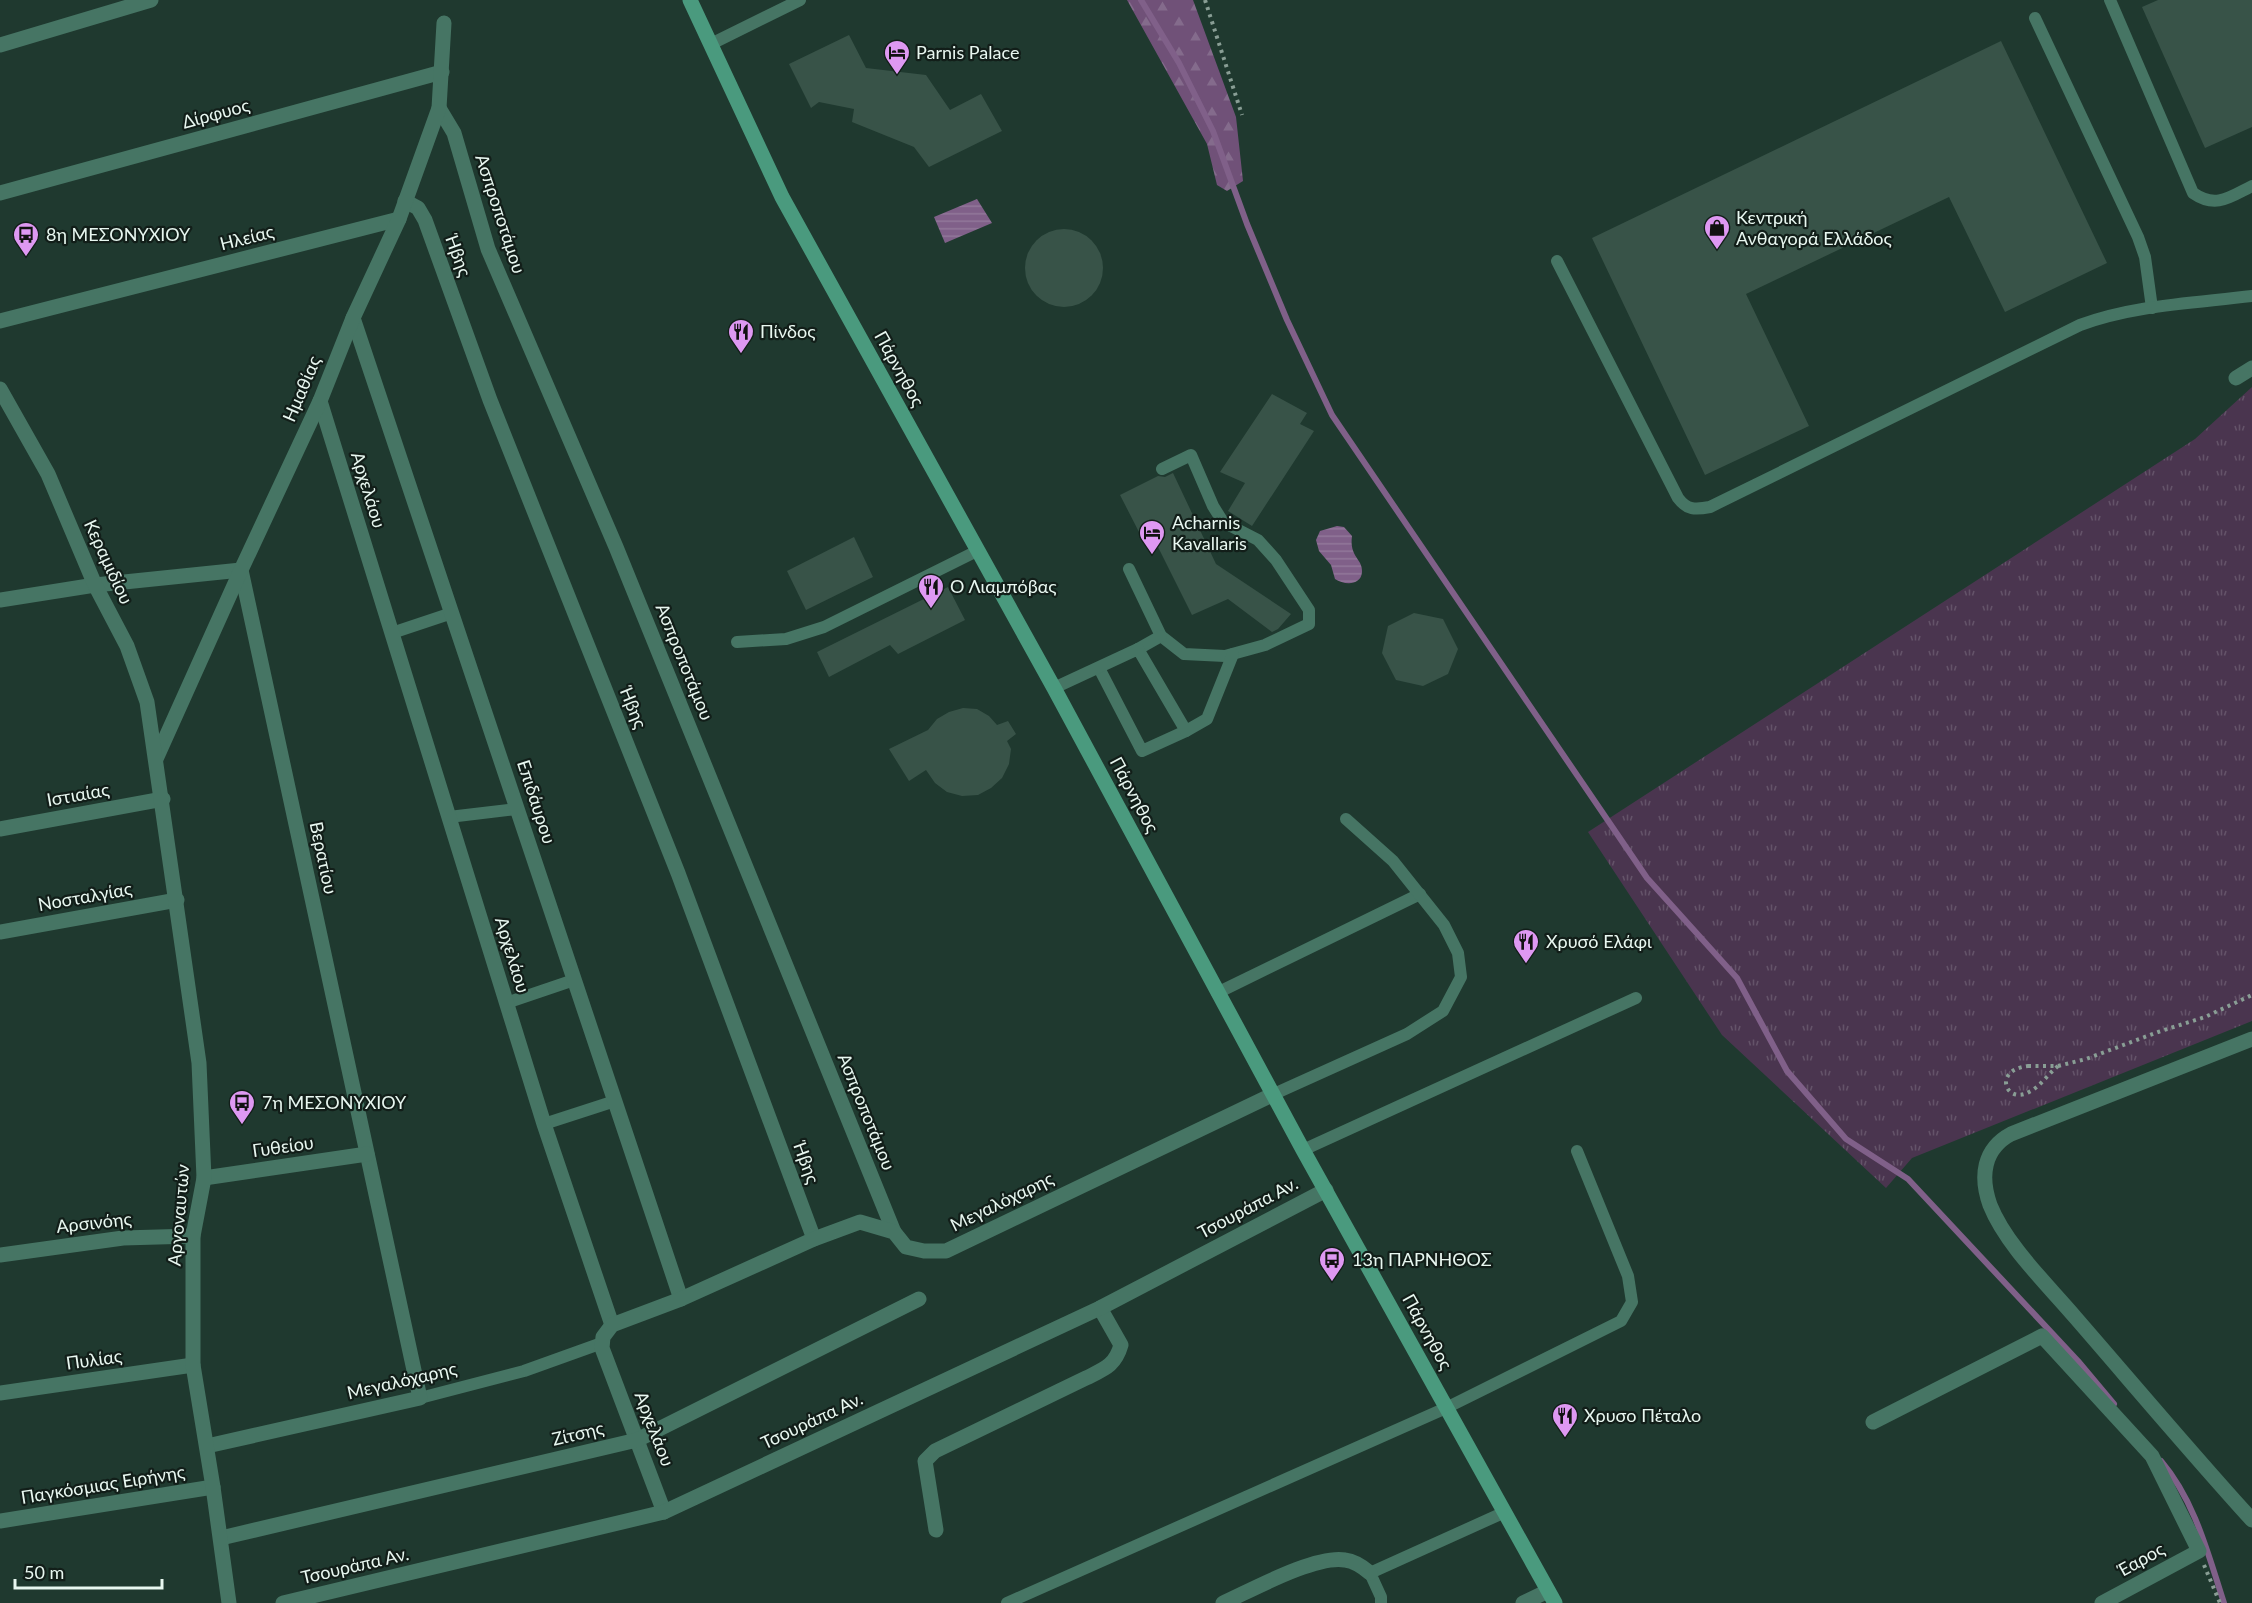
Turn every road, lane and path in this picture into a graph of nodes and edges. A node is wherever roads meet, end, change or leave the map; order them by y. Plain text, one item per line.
1 (151, 0) edge
2 (690, 0) edge
3 (800, 0) edge
4 (1205, 0) edge
5 (2110, 0) edge
6 (2035, 18) dead end
7 (444, 23) dead end
8 (711, 44) junction
9 (0, 45) edge
10 (442, 72) junction
11 (439, 108) junction
12 (1242, 115) dead end
13 (2252, 186) edge
14 (0, 192) edge
15 (405, 201) junction
16 (399, 219) junction
17 (1557, 261) dead end
18 (2252, 296) edge
19 (2152, 308) junction
20 (353, 318) junction
21 (0, 321) edge
22 (2252, 368) edge
23 (2236, 378) dead end
24 (0, 389) edge
25 (320, 401) junction
26 (1162, 469) dead end
27 (977, 551) junction
28 (1129, 569) dead end
29 (241, 570) junction
30 (96, 585) junction
31 (0, 600) edge
32 (452, 613) junction
33 (392, 633) junction
34 (1161, 636) junction
35 (737, 642) dead end
36 (1138, 649) junction
37 (1233, 654) junction
38 (1100, 668) junction
39 (1054, 688) junction
40 (1186, 731) junction
41 (156, 759) junction
42 (163, 799) junction
43 (517, 809) junction
44 (449, 817) junction
45 (1346, 819) dead end
46 (0, 829) edge
47 (1420, 894) junction
48 (177, 900) junction
49 (0, 932) edge
50 (574, 980) junction
51 (1217, 993) junction
52 (2252, 995) edge
53 (1636, 998) dead end
54 (506, 1003) junction
55 (2252, 1039) edge
56 (2058, 1066) junction
57 (1274, 1094) junction
58 (615, 1101) junction
59 (544, 1124) junction
60 (1303, 1150) junction
61 (1577, 1151) dead end
62 (367, 1154) junction
63 (204, 1178) junction
64 (1326, 1190) junction
65 (894, 1232) junction
66 (194, 1236) junction
67 (814, 1239) junction
68 (0, 1255) edge
69 (681, 1299) junction
70 (919, 1299) dead end
71 (1100, 1308) junction
72 (612, 1325) junction
73 (602, 1343) junction
74 (193, 1365) junction
75 (0, 1393) edge
76 (420, 1398) junction
77 (1446, 1408) junction
78 (1873, 1422) dead end
79 (637, 1440) junction
80 (207, 1446) junction
81 (213, 1487) junction
82 (664, 1512) junction
83 (1505, 1512) junction
84 (2252, 1520) edge
85 (0, 1521) edge
86 (936, 1530) dead end
87 (221, 1538) junction
88 (2199, 1551) junction
89 (1370, 1573) junction
90 (1264, 1586) junction
91 (1552, 1597) edge
92 (228, 1603) edge
93 (284, 1603) edge
94 (1007, 1603) edge
95 (1223, 1603) edge
96 (1236, 1603) edge
97 (1381, 1603) edge
98 (1523, 1603) edge
99 (2102, 1603) edge
100 (2220, 1603) edge

1 - 9 street
2 - 8 main road, Πάρνηθος
3 - 8 lane
4 - 12 path
5 - 13 lane
6 - 19 lane
7 - 10 street, Ημαθίας
8 - 27 main road, Πάρνηθος
10 - 11 street, Ημαθίας
10 - 14 street, Δίρφυος
11 - 15 street, Ημαθίας
11 - 65 street, Ασπροποτάμου
15 - 16 street, Ημαθίας
15 - 67 street, Ήβης
16 - 20 street, Ημαθίας
16 - 21 street, Ηλείας
17 - 19 lane
18 - 19 lane
20 - 25 street, Ημαθίας
20 - 32 street, Επιδάυρου
22 - 23 street
24 - 30 street, Κεραμιδίου
25 - 29 street, Ημαθίας
25 - 33 street, Αρχελάου
26 - 37 lane
27 - 35 lane
27 - 39 main road, Πάρνηθος
28 - 34 lane
29 - 30 street
29 - 41 street, Ημαθίας
29 - 62 street, Βερατίου
30 - 31 street
30 - 41 street, Κεραμιδίου
32 - 33 lane
32 - 43 street, Επιδάυρου
33 - 44 street, Αρχελάου
34 - 36 lane
34 - 37 lane
36 - 38 lane
36 - 40 lane
37 - 40 lane
38 - 39 lane
38 - 40 lane
39 - 51 main road, Πάρνηθος
41 - 42 street, Αργοναυτών
42 - 46 street, Ιστιαίας
42 - 48 street, Αργοναυτών
43 - 44 lane
43 - 50 street, Επιδάυρου
44 - 54 street, Αρχελάου
45 - 47 lane
47 - 51 lane
47 - 57 lane
48 - 49 street, Νοσταλγίας
48 - 63 street, Αργοναυτών
50 - 54 lane
50 - 58 street, Επιδάυρου
51 - 57 main road, Πάρνηθος
52 - 56 path
53 - 60 lane
54 - 59 street, Αρχελάου
55 - 84 street
56 - 56 path
57 - 60 main road, Πάρνηθος
57 - 65 street, Μεγαλόχαρης
58 - 59 lane
58 - 69 street, Επιδάυρου
59 - 72 street, Αρχελάου
60 - 64 main road, Πάρνηθος
61 - 77 lane
62 - 63 street, Γυθείου
62 - 76 street, Βερατίου
63 - 66 street, Αργοναυτών
64 - 71 street, Τσουράπα Αν.
64 - 77 main road, Πάρνηθος
65 - 67 street, Μεγαλόχαρης
66 - 68 street, Αρσινόης
66 - 74 street, Αργοναυτών
67 - 69 street, Μεγαλόχαρης
69 - 72 street, Μεγαλόχαρης
70 - 79 street, Ζίτσης
71 - 82 street, Τσουράπα Αν.
71 - 86 street
72 - 73 street
73 - 76 lane, Μεγαλόχαρης
73 - 79 street, Αρχελάου
74 - 75 street, Πυλίας
74 - 80 street, Αργοναυτών
76 - 80 street, Μεγαλόχαρης
77 - 83 main road, Πάρνηθος
77 - 94 lane
78 - 88 street
79 - 82 street, Αρχελάου
79 - 87 street, Ζίτσης
80 - 81 street, Αργοναυτών
81 - 85 street, Παγκόσμιας Ειρήνης
81 - 87 street, Αργοναυτών
82 - 93 street, Τσουράπα Αν.
83 - 89 lane
83 - 91 main road, Πάρνηθος
87 - 92 street, Αργοναυτών
88 - 99 street, Έαρος
88 - 100 path
89 - 90 street
89 - 97 lane
90 - 95 street
90 - 96 lane
91 - 98 street

